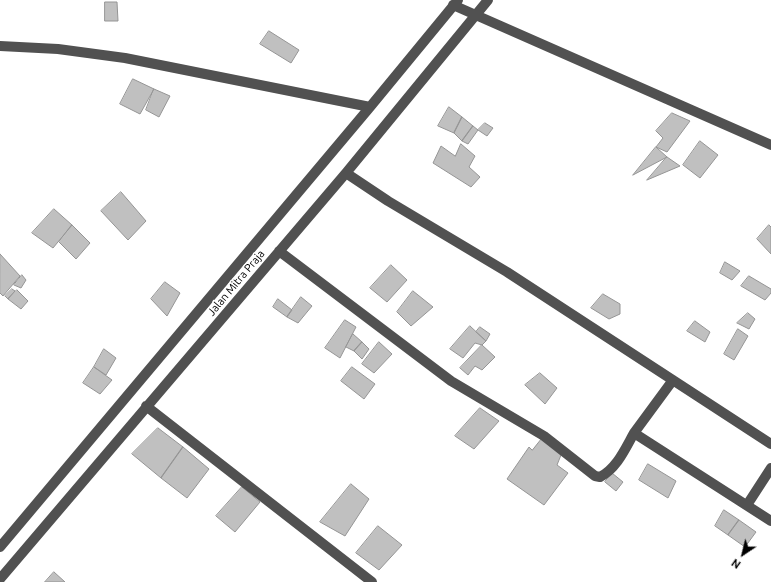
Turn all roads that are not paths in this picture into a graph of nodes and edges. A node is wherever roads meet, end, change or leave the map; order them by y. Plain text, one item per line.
1 (488, 0) edge
2 (456, 2) edge
3 (476, 14) junction
4 (0, 46) edge
5 (370, 107) junction
6 (771, 145) edge
7 (346, 173) junction
8 (278, 251) junction
9 (673, 380) junction
10 (146, 406) junction
11 (634, 433) junction
12 (771, 444) edge
13 (771, 468) edge
14 (747, 505) junction
15 (771, 521) edge
16 (0, 547) edge
17 (0, 579) edge
18 (372, 582) edge

1 - 3 street, Jalan Mitra Praja
2 - 3 street
2 - 5 street, Jalan Mitra Praja
3 - 6 street
3 - 7 street, Jalan Mitra Praja
4 - 5 street
5 - 16 street, Jalan Mitra Praja
7 - 8 street, Jalan Mitra Praja
7 - 9 street
8 - 10 street, Jalan Mitra Praja
8 - 11 street
9 - 11 street
9 - 12 street
10 - 17 street, Jalan Mitra Praja
10 - 18 street
11 - 14 street
13 - 14 street
14 - 15 street

